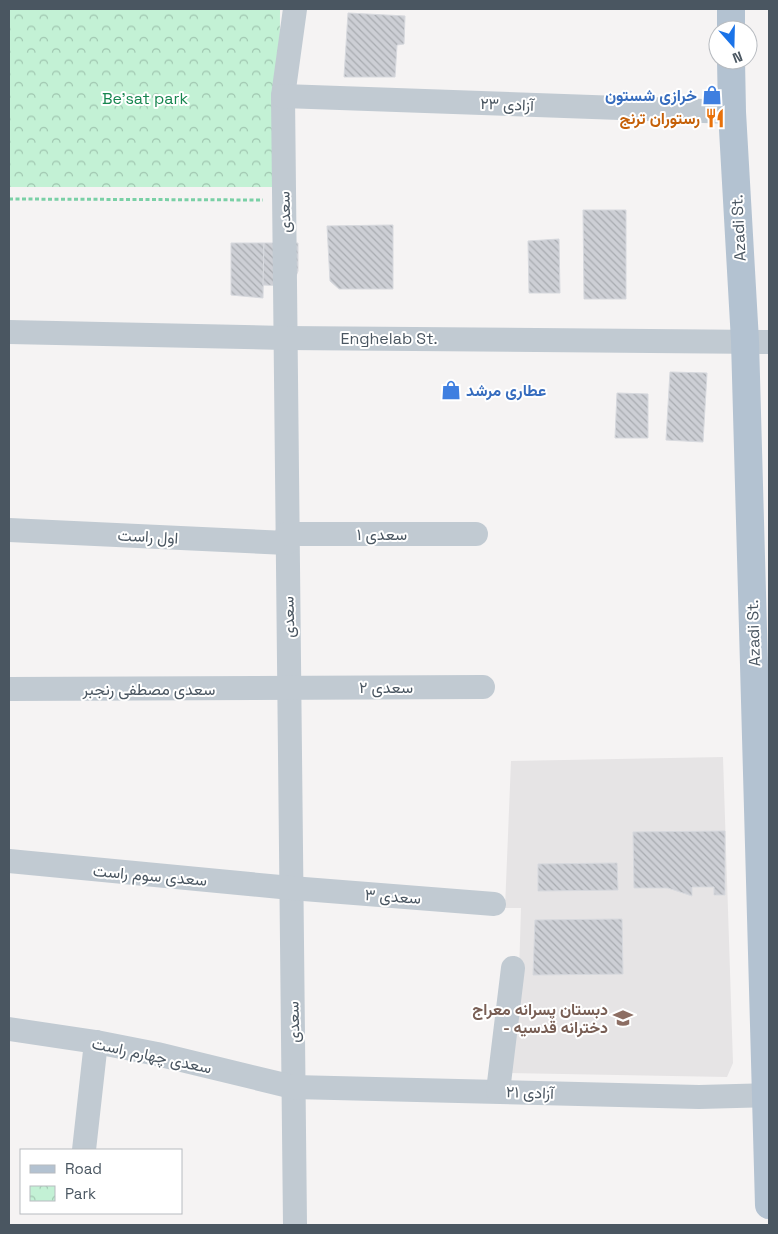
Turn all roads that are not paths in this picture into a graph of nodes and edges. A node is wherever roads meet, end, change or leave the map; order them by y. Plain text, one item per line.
1 (295, 9) edge
2 (731, 70) edge
3 (282, 96) junction
4 (732, 112) junction
5 (9, 332) edge
6 (285, 338) junction
7 (757, 341) edge
8 (9, 530) edge
9 (476, 534) dead end
10 (287, 539) junction
11 (483, 687) dead end
12 (289, 688) junction
13 (9, 689) edge
14 (9, 861) edge
15 (291, 888) junction
16 (494, 904) dead end
17 (513, 968) dead end
18 (9, 1028) edge
19 (96, 1042) junction
20 (293, 1087) junction
21 (498, 1091) junction
22 (768, 1095) edge
23 (84, 1149) edge
24 (769, 1205) edge
25 (295, 1225) edge

1 - 3 street, سعدی
2 - 4 main road, Azadi St.
3 - 4 street, آزادی ۲۳
3 - 6 street, سعدی
4 - 7 main road, Azadi St.
5 - 6 street, Enghelab St.
6 - 7 street, Enghelab St.
6 - 10 street, سعدی
7 - 22 main road, Azadi St.
8 - 10 street, اول راست
9 - 10 street, سعدی ۱
10 - 12 street, سعدی
11 - 12 street, سعدی ۲
12 - 13 street, سعدی مصطفی رنجبر
12 - 15 street, سعدی
14 - 15 street, سعدی سوم راست
15 - 16 street, سعدی ۳
15 - 20 street, سعدی
17 - 21 street
18 - 19 street, سعدی چهارم راست
19 - 20 street, سعدی چهارم راست
19 - 23 street
20 - 21 street, آزادی ۲۱
20 - 25 street, سعدی
21 - 22 street, آزادی ۲۱
22 - 24 main road, Azadi St.

